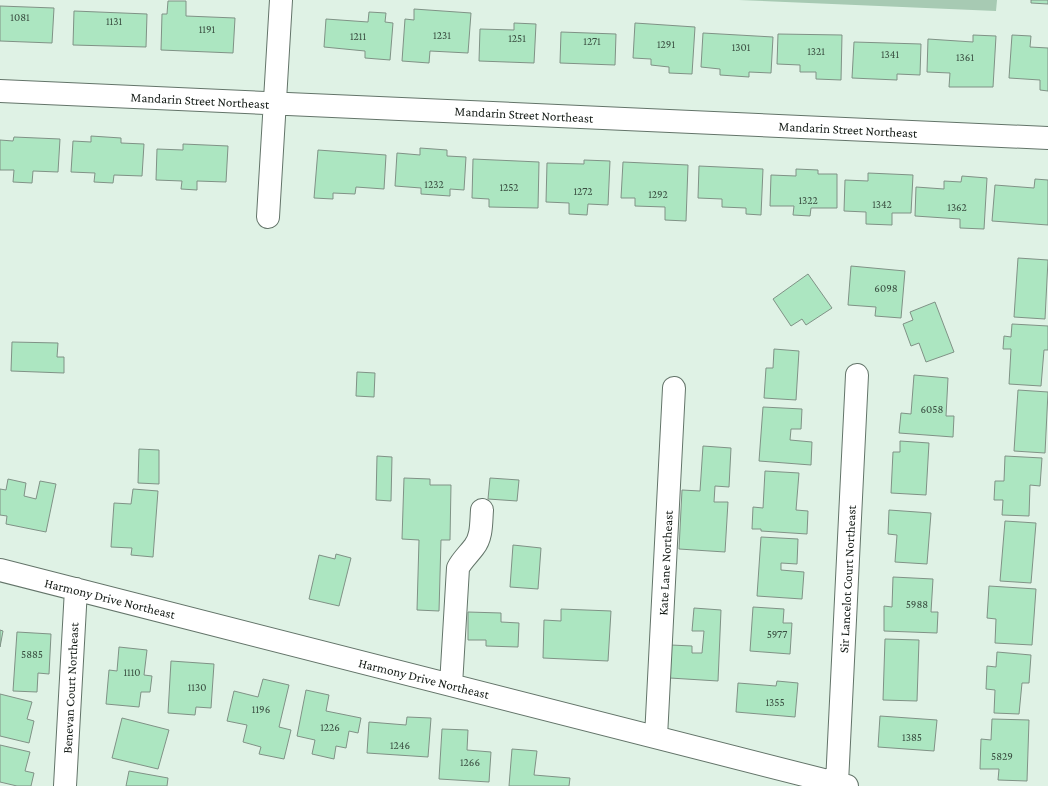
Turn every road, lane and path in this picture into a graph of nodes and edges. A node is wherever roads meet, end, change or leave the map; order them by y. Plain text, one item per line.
1 (281, 0) edge
2 (0, 91) edge
3 (275, 103) junction
4 (1048, 138) edge
5 (268, 217) dead end
6 (857, 375) dead end
7 (674, 388) dead end
8 (482, 510) dead end
9 (0, 570) edge
10 (76, 589) junction
11 (450, 685) junction
12 (656, 737) junction
13 (842, 785) edge
14 (65, 786) edge

1 - 3 street
2 - 3 street, Mandarin Street Northeast
3 - 4 street, Mandarin Street Northeast
3 - 5 street
6 - 13 street, Sir Lancelot Court Northeast
7 - 12 street, Kate Lane Northeast
8 - 11 street
9 - 10 street, Harmony Drive Northeast
10 - 11 street, Harmony Drive Northeast
10 - 14 street, Benevan Court Northeast
11 - 12 street, Harmony Drive Northeast
12 - 13 street, Harmony Drive Northeast

